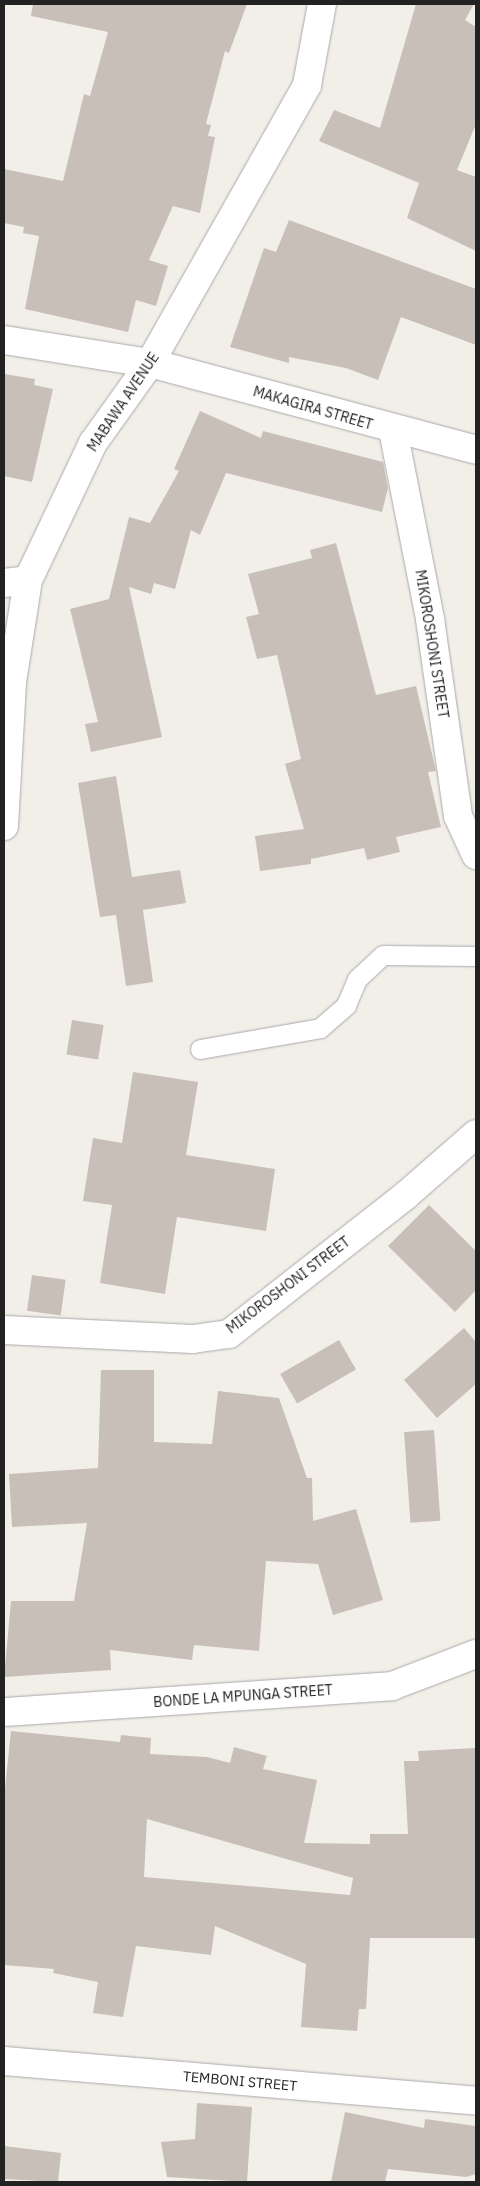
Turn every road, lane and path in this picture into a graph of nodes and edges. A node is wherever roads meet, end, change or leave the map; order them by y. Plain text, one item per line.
1 (322, 4) edge
2 (4, 340) edge
3 (150, 363) junction
4 (393, 430) junction
5 (476, 450) edge
6 (16, 581) edge
7 (4, 826) edge
8 (476, 855) edge
9 (476, 956) edge
10 (200, 1049) dead end
11 (476, 1134) edge
12 (4, 1330) edge
13 (476, 1654) edge
14 (4, 1712) edge
15 (4, 2061) edge
16 (476, 2101) edge

1 - 3 street, MABAWA AVENUE
2 - 3 street, MAKAGIRA STREET
3 - 4 street, MAKAGIRA STREET
3 - 6 street, MABAWA AVENUE
4 - 5 street, MAKAGIRA STREET
4 - 8 street, MIKOROSHONI STREET
6 - 7 street, MABAWA AVENUE
9 - 10 lane
11 - 12 street, MIKOROSHONI STREET
13 - 14 street, BONDE LA MPUNGA STREET
15 - 16 street, TEMBONI STREET

